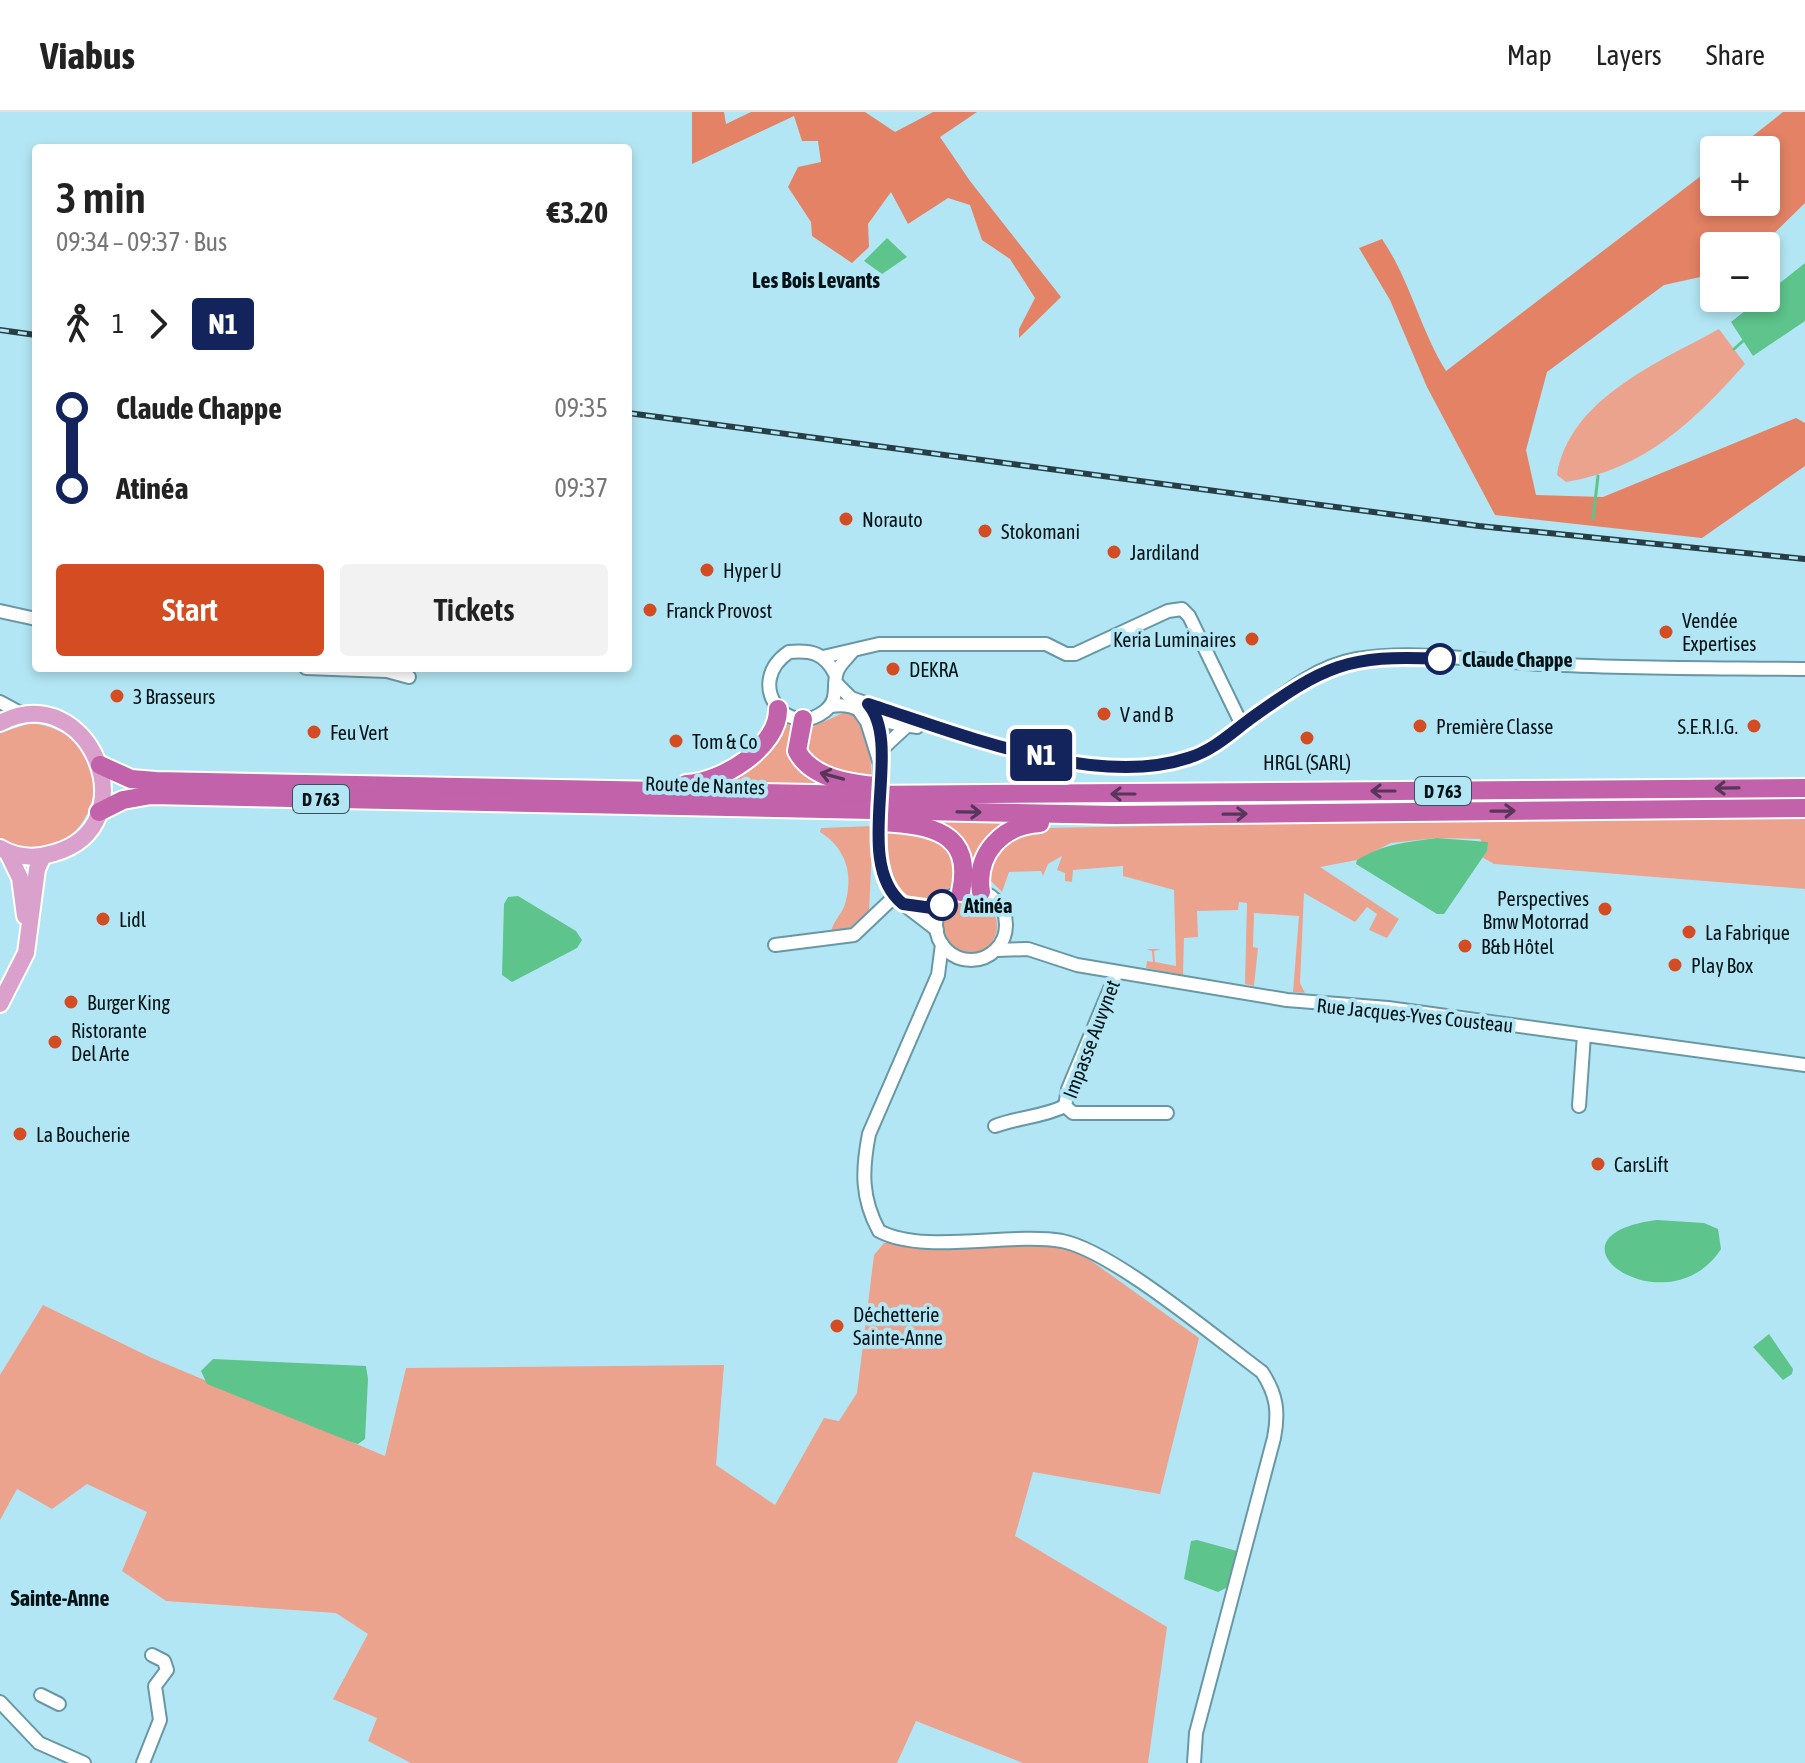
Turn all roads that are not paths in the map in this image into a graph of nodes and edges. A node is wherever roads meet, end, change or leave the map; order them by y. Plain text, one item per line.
1 (0, 611) edge
2 (32, 618) edge
3 (852, 652) junction
4 (823, 657) junction
5 (1805, 669) edge
6 (397, 672) edge
7 (409, 677) dead end
8 (836, 679) junction
9 (0, 702) edge
10 (868, 704) junction
11 (852, 705) junction
12 (830, 706) junction
13 (778, 709) junction
14 (24, 715) junction
15 (877, 718) junction
16 (803, 719) junction
17 (0, 723) edge
18 (908, 725) junction
19 (1242, 725) junction
20 (939, 728) junction
21 (881, 750) junction
22 (880, 764) junction
23 (100, 765) junction
24 (1805, 788) edge
25 (623, 791) junction
26 (905, 795) junction
27 (672, 807) junction
28 (1805, 808) edge
29 (99, 812) junction
30 (1101, 814) junction
31 (4, 851) edge
32 (43, 856) junction
33 (961, 892) junction
34 (981, 892) junction
35 (898, 901) junction
36 (943, 905) junction
37 (1006, 928) junction
38 (937, 930) junction
39 (28, 934) junction
40 (942, 944) junction
41 (775, 945) dead end
42 (1028, 949) junction
43 (996, 950) junction
44 (960, 958) junction
45 (1117, 972) junction
46 (938, 975) junction
47 (0, 1004) edge
48 (1584, 1035) junction
49 (1805, 1065) edge
50 (1065, 1106) junction
51 (1579, 1106) dead end
52 (1167, 1113) dead end
53 (995, 1126) dead end
54 (152, 1655) dead end
55 (41, 1695) dead end
56 (0, 1702) edge
57 (59, 1704) dead end
58 (84, 1763) edge
59 (143, 1763) edge
60 (1194, 1763) edge

1 - 2 street
3 - 4 street
3 - 8 street
3 - 19 street
4 - 8 street
4 - 13 street
5 - 19 street
6 - 7 street
8 - 10 street
8 - 12 street
9 - 14 street
10 - 15 street
10 - 20 street
11 - 12 street
11 - 15 street
11 - 22 street
12 - 16 street
13 - 16 street
13 - 25 highway
14 - 17 main road
14 - 23 main road
15 - 18 street
15 - 21 street
26 -> 16 highway
18 - 20 street
18 - 21 street
19 - 20 street
21 - 22 street
22 - 35 street, bridge
23 - 25 highway, Route de Nantes / D 763
23 - 29 main road
24 -> 26 highway, Route de Nantes / D 763
25 - 26 highway, Route de Nantes / D 763
27 - 29 highway, Route de Nantes / D 763
27 -> 30 highway, Route de Nantes / D 763
27 - 33 highway
30 -> 28 highway, Route de Nantes / D 763
29 - 32 main road
30 - 34 highway
31 - 32 main road
31 - 39 main road
32 - 39 main road
33 - 34 street
33 - 36 street
34 - 37 street
35 - 36 street
35 - 38 street
35 - 41 street
36 - 38 street
37 - 42 street, Rue Jacques-Yves Cousteau
37 - 43 street
38 - 40 street
39 - 47 main road
40 - 44 street
40 - 46 street
42 - 43 street, Rue Jacques-Yves Cousteau
42 - 45 street, Rue Jacques-Yves Cousteau
43 - 44 street
44 - 46 street
45 - 48 street, Rue Jacques-Yves Cousteau
45 - 50 street, Impasse Auvynet
46 - 60 street
48 - 49 street, Rue Jacques-Yves Cousteau
48 - 51 street
50 - 52 street
50 - 53 street
54 - 59 street
55 - 57 street
56 - 58 street

